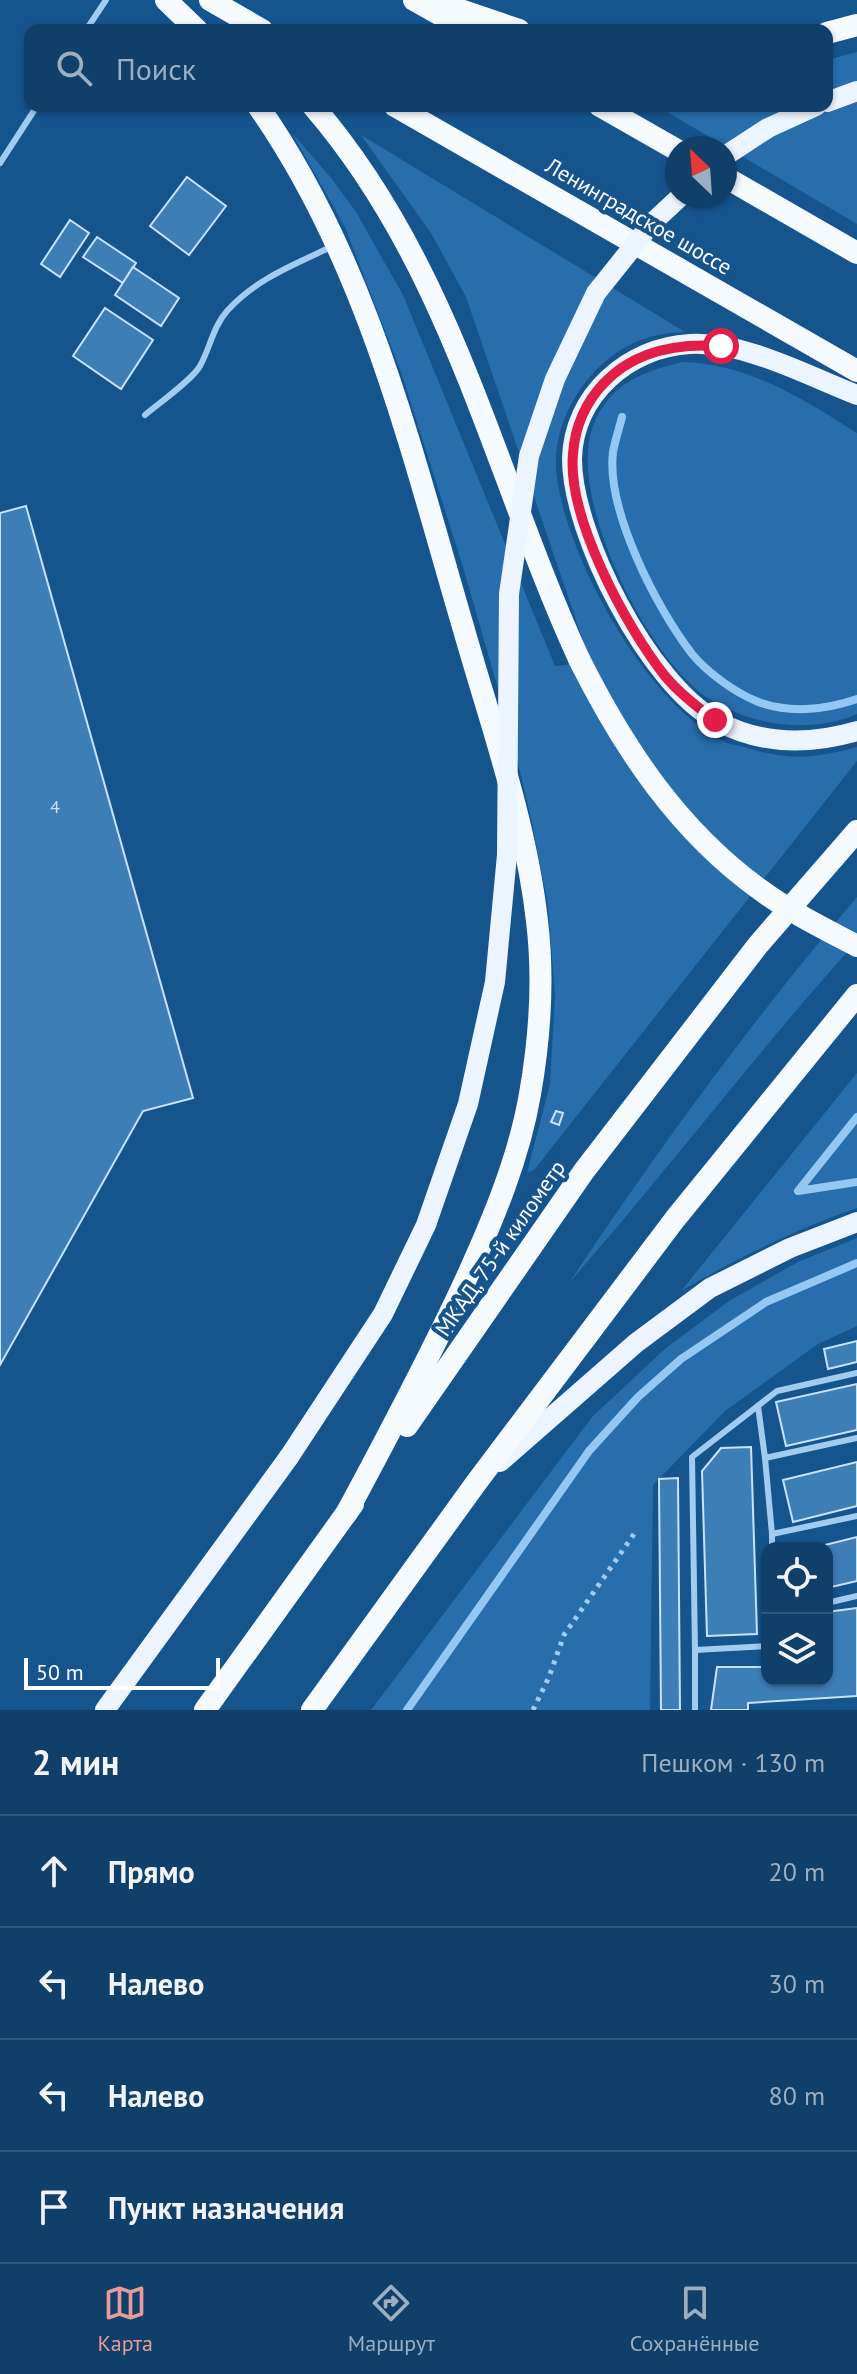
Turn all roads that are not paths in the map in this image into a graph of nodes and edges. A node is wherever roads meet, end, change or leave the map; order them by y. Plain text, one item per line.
1 (106, 0) edge
2 (166, 0) edge
3 (207, 0) edge
4 (414, 0) edge
5 (431, 0) edge
6 (90, 24) edge
7 (191, 24) edge
8 (233, 24) edge
9 (251, 24) edge
10 (456, 24) edge
11 (501, 24) edge
12 (857, 25) edge
13 (833, 31) edge
14 (857, 91) edge
15 (833, 100) edge
16 (33, 112) edge
17 (262, 112) edge
18 (317, 112) edge
19 (405, 112) edge
20 (610, 112) edge
21 (803, 112) edge
22 (665, 143) edge
23 (737, 148) edge
24 (0, 163) edge
25 (737, 184) edge
26 (670, 208) edge
27 (338, 244) junction
28 (857, 253) edge
29 (857, 371) edge
30 (857, 395) edge
31 (145, 415) dead end
32 (857, 731) edge
33 (857, 831) edge
34 (857, 946) edge
35 (857, 995) edge
36 (857, 1222) edge
37 (857, 1373) edge
38 (758, 1406) junction
39 (857, 1438) edge
40 (765, 1458) junction
41 (476, 1483) junction
42 (346, 1514) junction
43 (857, 1516) edge
44 (772, 1534) junction
45 (772, 1542) edge
46 (857, 1596) edge
47 (833, 1602) edge
48 (761, 1646) edge
49 (695, 1650) junction
50 (105, 1710) edge
51 (205, 1710) edge
52 (312, 1710) edge
53 (695, 1710) edge

1 - 6 lane
2 - 7 highway
3 - 8 highway
3 - 9 highway
4 - 10 highway
5 - 11 highway
12 - 13 highway
14 - 15 main road
16 - 24 lane
17 - 27 highway
18 - 34 highway, bridge
19 - 29 highway, Ленинградское шоссе
20 - 22 highway
21 - 23 main road
25 - 28 highway
26 - 50 main road, bridge
27 - 31 lane
27 - 42 highway
30 - 32 main road
33 - 42 highway, МКАД, 75-й километр
35 - 41 highway
36 - 41 main road
37 - 38 lane
38 - 40 lane
38 - 49 lane
39 - 40 lane
40 - 44 lane
41 - 52 highway
42 - 51 highway, МКАД, 75-й километр
43 - 44 lane
44 - 45 lane
46 - 47 lane
48 - 49 lane
49 - 53 lane

